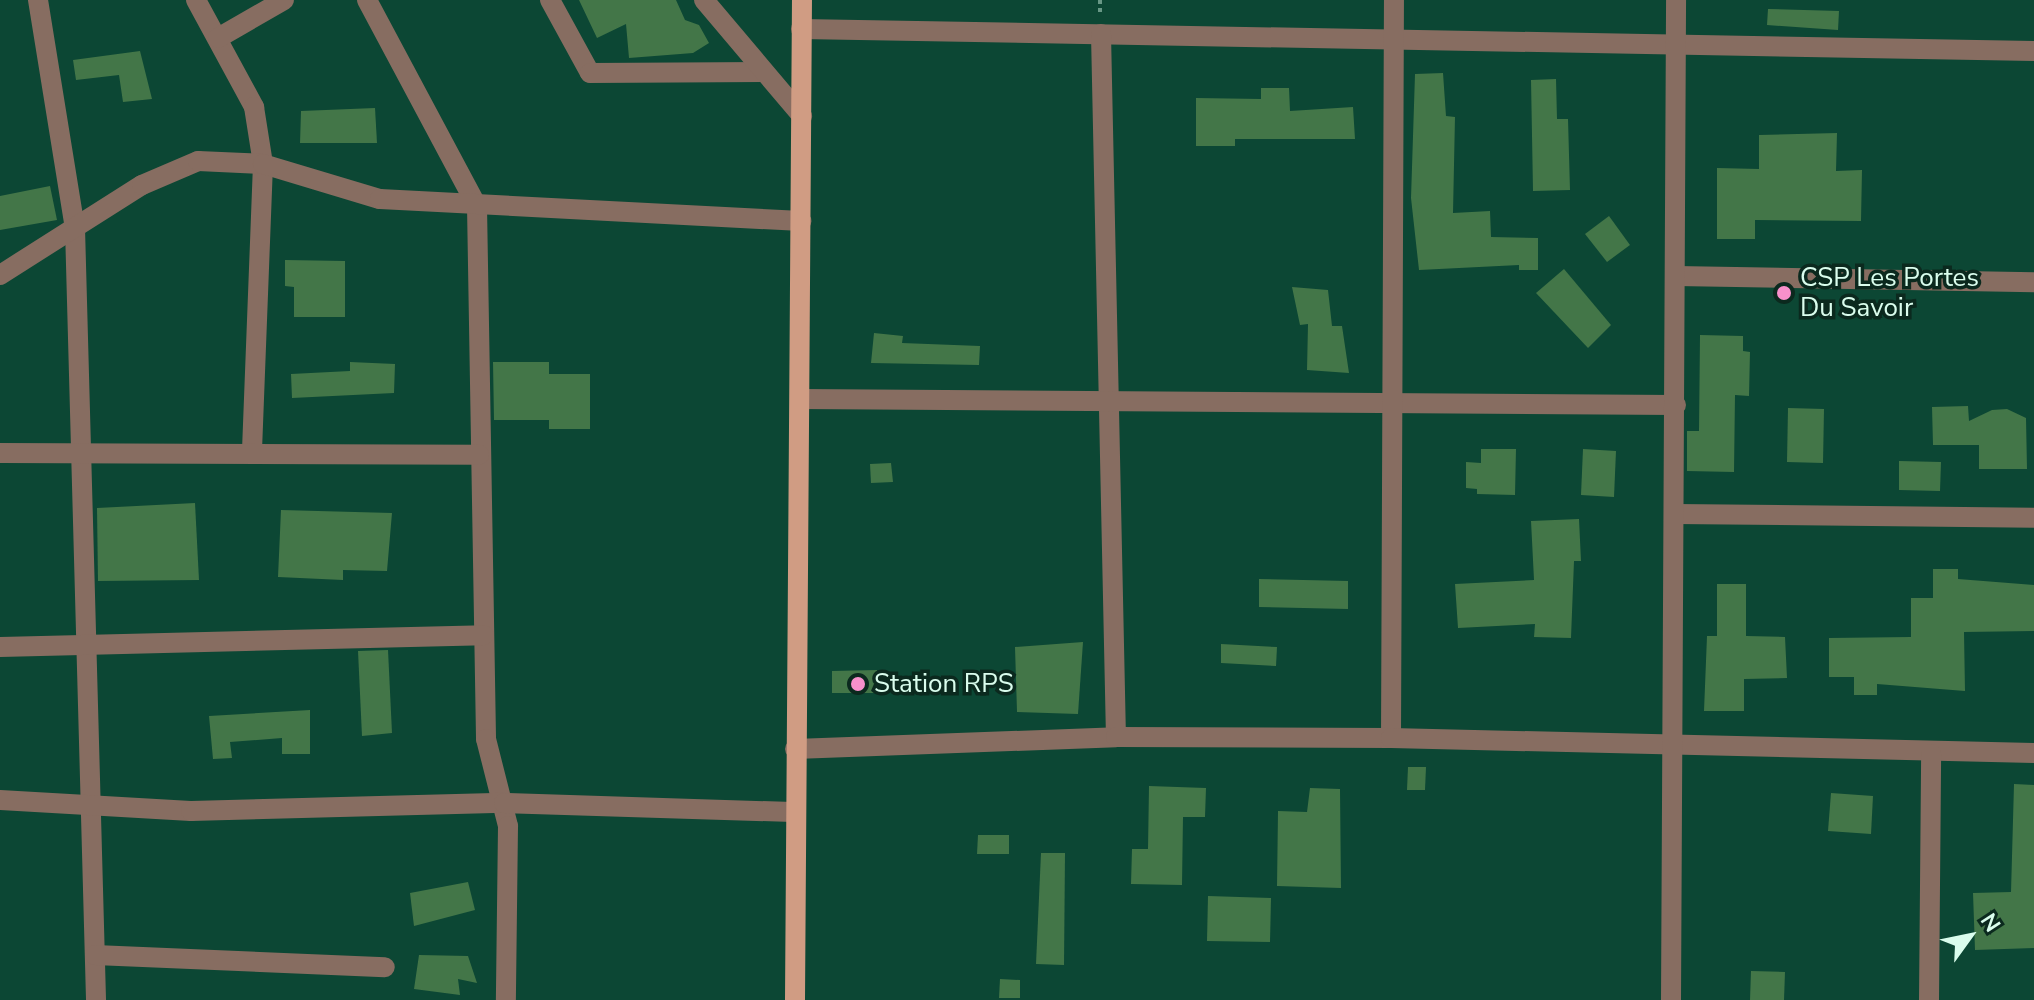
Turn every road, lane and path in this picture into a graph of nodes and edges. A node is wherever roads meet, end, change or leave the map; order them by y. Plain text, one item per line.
1 (38, 0) edge
2 (196, 0) edge
3 (284, 0) edge
4 (367, 0) edge
5 (550, 0) edge
6 (704, 0) edge
7 (802, 0) edge
8 (1394, 0) edge
9 (1676, 0) edge
10 (801, 29) junction
11 (1101, 34) junction
12 (218, 38) junction
13 (1394, 39) junction
14 (1676, 44) junction
15 (2034, 51) edge
16 (763, 72) junction
17 (802, 116) junction
18 (263, 164) junction
19 (477, 206) junction
20 (801, 221) junction
21 (75, 228) junction
22 (0, 275) edge
23 (1676, 276) junction
24 (2034, 282) edge
25 (800, 399) junction
26 (1109, 402) junction
27 (1390, 403) junction
28 (1676, 405) junction
29 (0, 453) edge
30 (83, 453) junction
31 (252, 454) junction
32 (479, 455) junction
33 (1675, 514) junction
34 (2034, 518) edge
35 (484, 635) junction
36 (85, 645) junction
37 (0, 647) edge
38 (1116, 737) junction
39 (1391, 738) junction
40 (1675, 744) junction
41 (795, 749) junction
42 (2034, 753) edge
43 (1931, 754) junction
44 (0, 800) edge
45 (504, 803) junction
46 (92, 805) junction
47 (793, 812) junction
48 (95, 955) junction
49 (385, 967) dead end
50 (96, 1000) edge
51 (506, 1000) edge
52 (795, 1000) edge
53 (1671, 1000) edge
54 (1929, 1000) edge

1 - 21 street
2 - 12 street
3 - 12 street
4 - 19 street
5 - 16 street
6 - 16 street
7 - 10 main road
8 - 13 street
9 - 14 street
10 - 11 street
10 - 17 main road
11 - 13 street
11 - 26 street
12 - 18 street
13 - 14 street
13 - 27 street
14 - 15 street
14 - 23 street
16 - 17 street
17 - 20 main road
18 - 19 street
18 - 21 street
18 - 31 street
19 - 20 street
19 - 32 street
20 - 25 main road
21 - 22 street
21 - 30 street
23 - 24 street
23 - 28 street
25 - 26 street
25 - 41 main road
26 - 27 street
26 - 38 street
27 - 28 street
27 - 39 street
28 - 33 street
29 - 30 street
30 - 31 street
30 - 36 street
31 - 32 street
32 - 35 street
33 - 34 street
33 - 40 street
35 - 36 street
35 - 45 street
36 - 37 street
36 - 46 street
38 - 39 street
38 - 41 street
39 - 40 street
40 - 43 street
40 - 53 street
41 - 47 main road
42 - 43 street
43 - 54 street
44 - 46 street
45 - 46 street
45 - 47 street
45 - 51 street
46 - 48 street
47 - 52 main road
48 - 49 street
48 - 50 street

